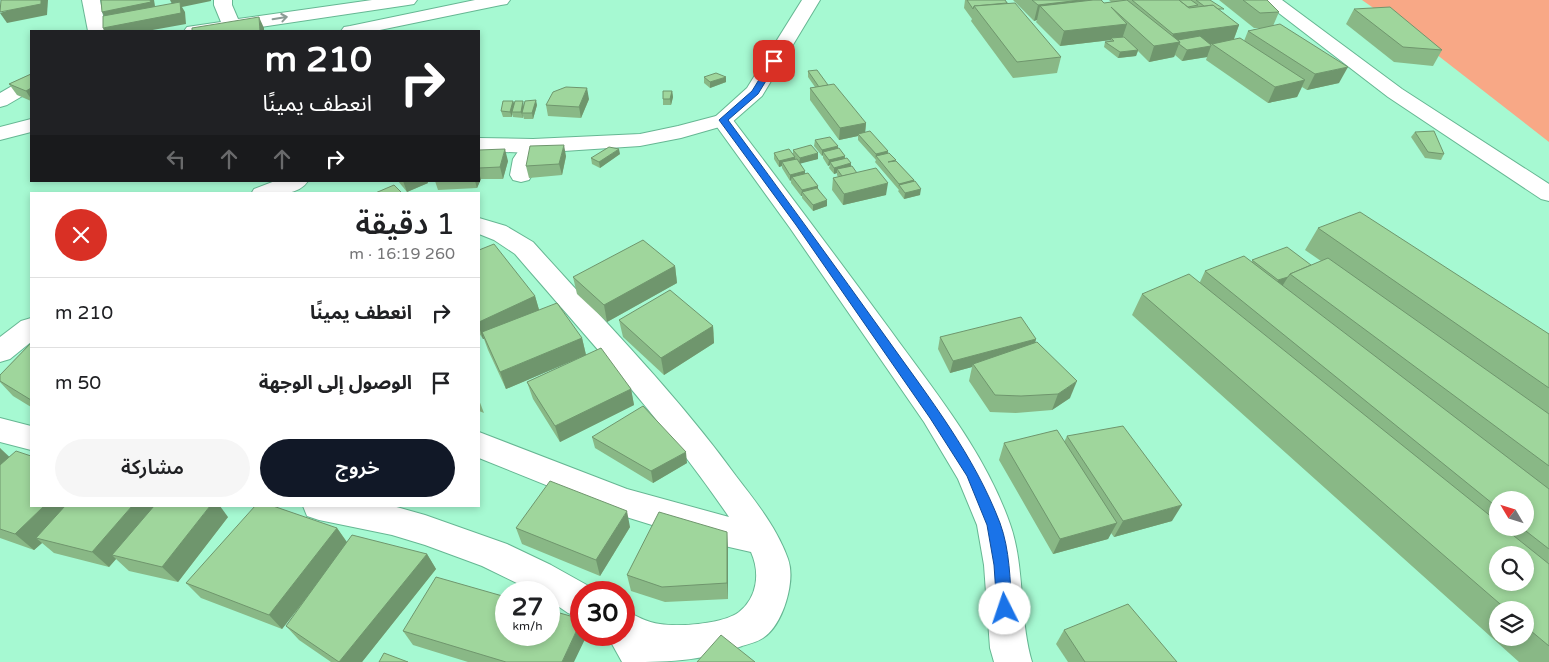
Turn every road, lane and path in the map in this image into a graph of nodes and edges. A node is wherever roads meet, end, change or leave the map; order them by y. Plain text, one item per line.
1 (91, 0) edge
2 (223, 0) edge
3 (408, 0) edge
4 (477, 0) edge
5 (501, 0) edge
6 (811, 0) edge
7 (1271, 0) edge
8 (232, 26) junction
9 (97, 30) edge
10 (201, 30) edge
11 (348, 30) edge
12 (355, 30) edge
13 (30, 84) edge
14 (2, 99) edge
15 (723, 120) junction
16 (30, 124) edge
17 (0, 134) edge
18 (480, 145) edge
19 (533, 146) junction
20 (521, 175) dead end
21 (294, 182) edge
22 (267, 192) edge
23 (1549, 194) edge
24 (480, 226) edge
25 (30, 329) edge
26 (0, 352) edge
27 (0, 430) edge
28 (30, 438) edge
29 (480, 445) edge
30 (324, 507) edge
31 (761, 539) junction
32 (570, 594) edge
33 (635, 633) edge
34 (633, 646) edge
35 (643, 662) edge
36 (1012, 662) edge

1 - 9 street
2 - 8 street
8 -> 3 street
4 - 11 street
5 - 12 street
6 - 15 street
7 - 23 street
8 - 10 street
13 - 14 street
15 - 19 street
15 - 36 street
16 - 17 street
18 - 19 street
19 - 20 street
21 - 22 street
24 - 31 street
25 - 26 street
27 - 28 street
29 - 31 street
30 - 32 street
31 - 33 street
34 - 35 street

